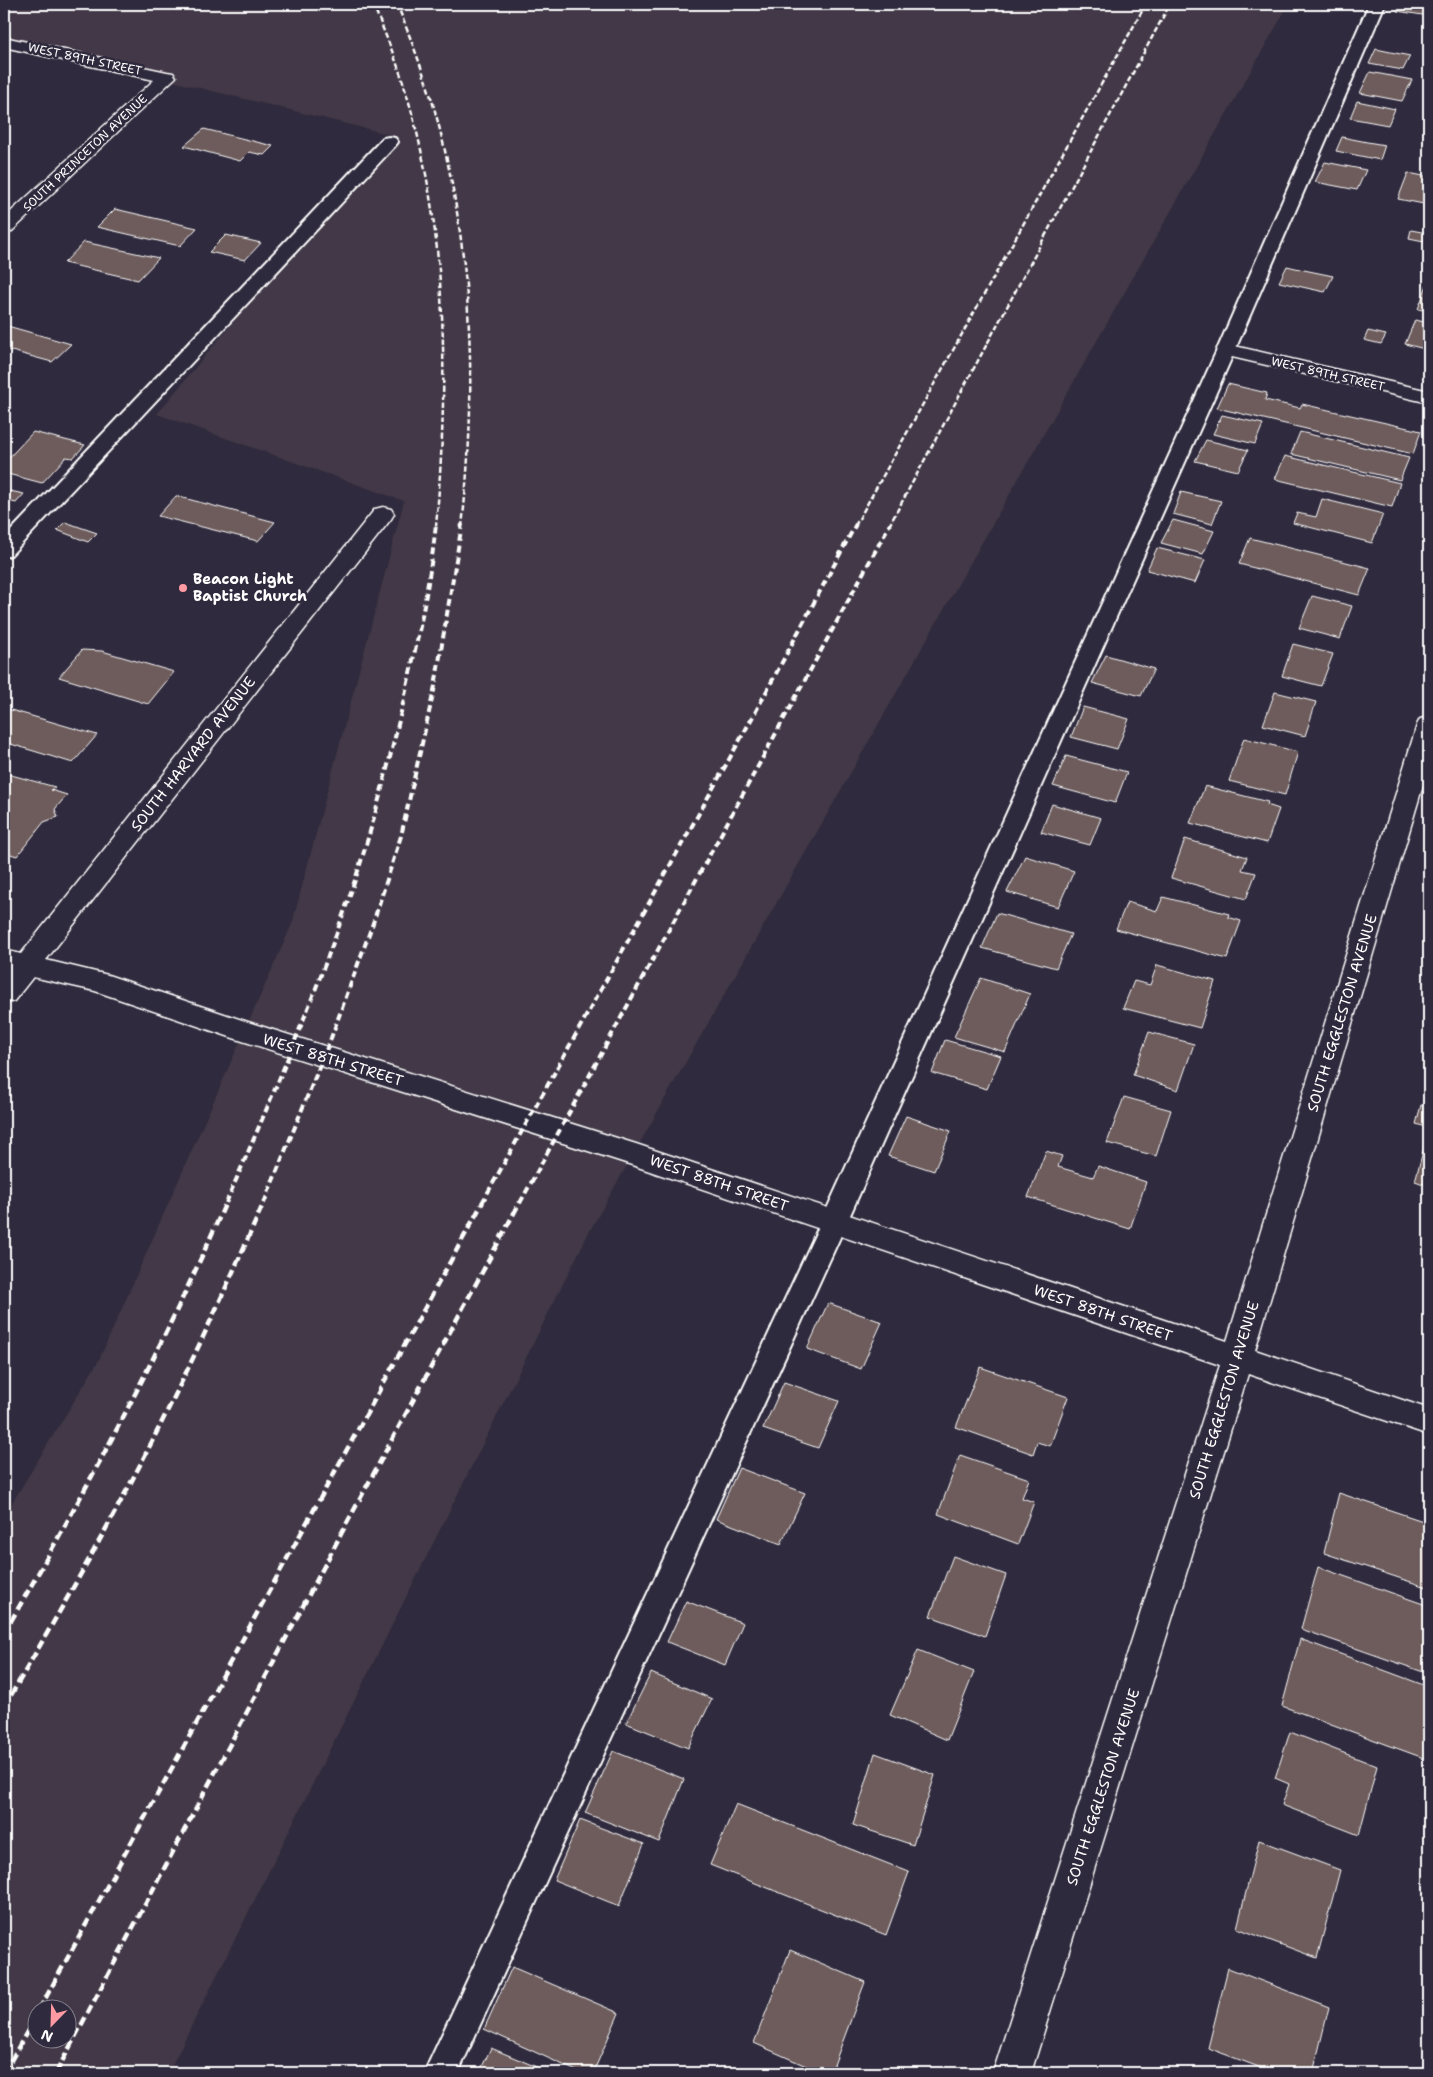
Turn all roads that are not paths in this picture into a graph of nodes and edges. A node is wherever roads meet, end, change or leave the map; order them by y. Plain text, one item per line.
1 (1377, 4) edge
2 (4, 42) edge
3 (167, 77) joint
4 (389, 142) dead end
5 (4, 228) edge
6 (1226, 350) junction
7 (1429, 397) edge
8 (383, 514) dead end
9 (4, 550) edge
10 (1429, 725) edge
11 (15, 963) edge
12 (4, 994) edge
13 (834, 1222) junction
14 (1238, 1358) junction
15 (1429, 1422) edge
16 (442, 2073) edge
17 (1012, 2073) edge

1 - 6 lane
2 - 3 street, WEST 89TH STREET
3 - 5 street, SOUTH PRINCETON AVENUE
4 - 9 lane
6 - 7 street, WEST 89TH STREET
6 - 13 lane
8 - 11 street, SOUTH HARVARD AVENUE
10 - 14 street, SOUTH EGGLESTON AVENUE
11 - 12 street, SOUTH HARVARD AVENUE
11 - 13 street, WEST 88TH STREET
13 - 14 street, WEST 88TH STREET
13 - 16 lane
14 - 15 street, WEST 88TH STREET
14 - 17 street, SOUTH EGGLESTON AVENUE

